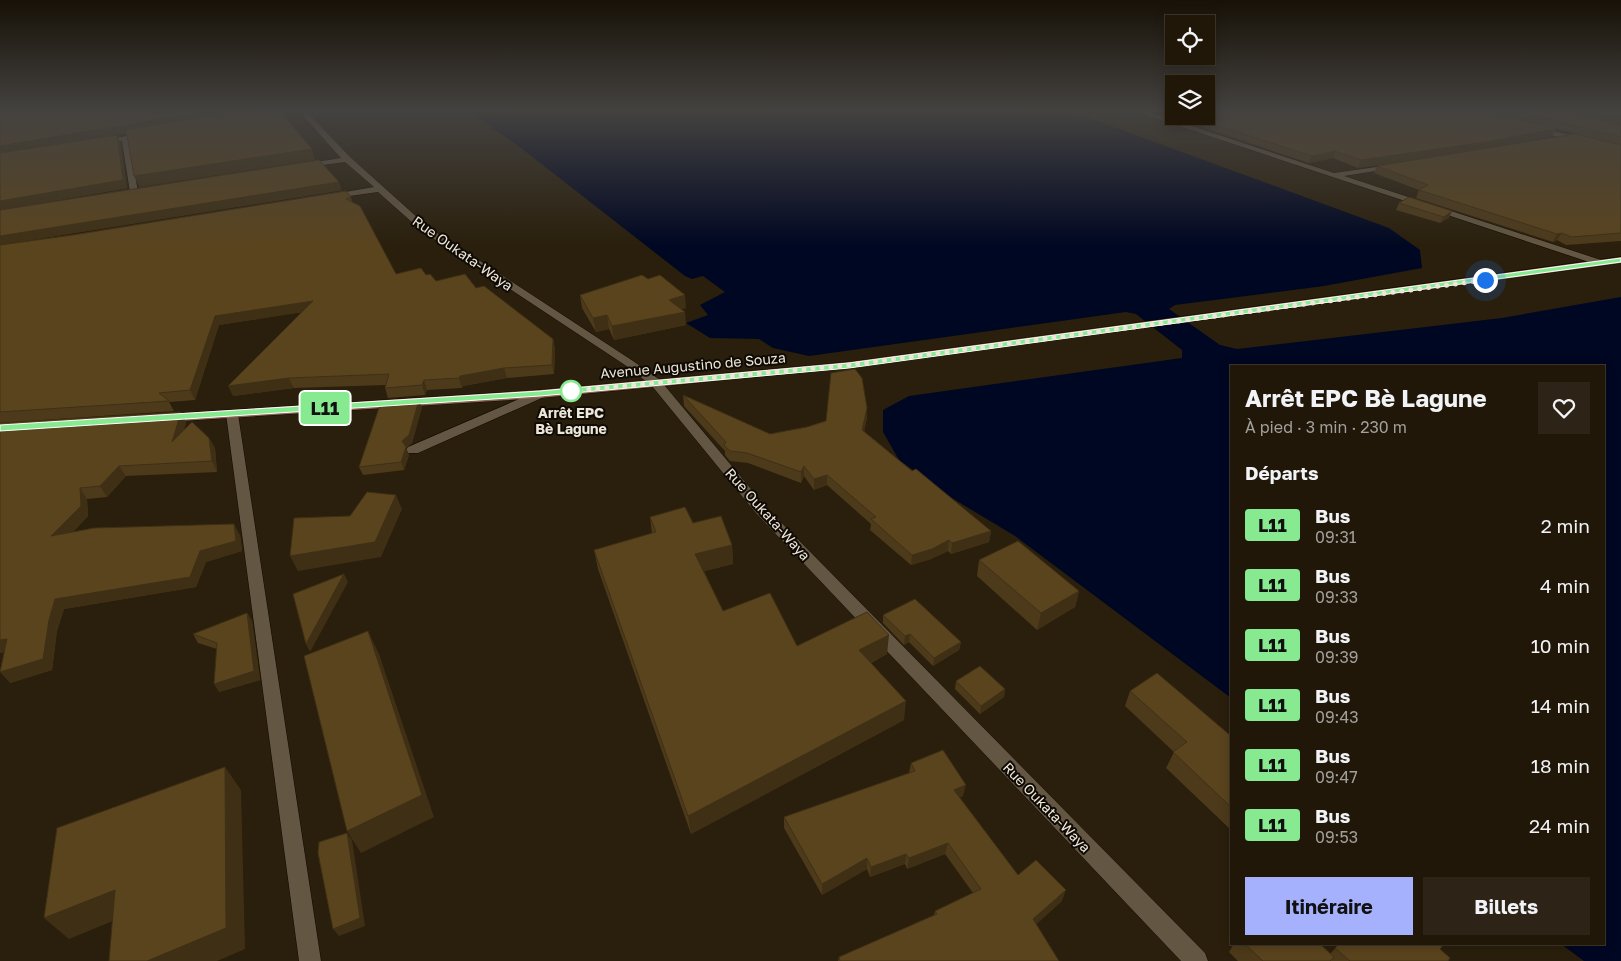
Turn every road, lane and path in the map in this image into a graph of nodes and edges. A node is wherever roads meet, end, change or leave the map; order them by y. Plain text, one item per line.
1 (130, 156) edge
2 (344, 156) edge
3 (1272, 156) edge
4 (347, 159) junction
5 (1400, 165) edge
6 (298, 167) edge
7 (1333, 176) junction
8 (379, 189) junction
9 (125, 194) edge
10 (321, 198) edge
11 (1621, 260) edge
12 (1601, 263) junction
13 (656, 383) junction
14 (540, 394) junction
15 (232, 414) junction
16 (155, 418) edge
17 (413, 450) dead end
18 (310, 961) edge
19 (1197, 961) edge

1 - 9 street
2 - 4 street, Rue Oukata-Waya
3 - 7 street
4 - 6 street
4 - 8 street, Rue Oukata-Waya
5 - 7 street
7 - 12 street
8 - 10 street
8 - 13 street, Rue Oukata-Waya
11 - 12 main road, Avenue Augustino de Souza
12 - 13 main road, Avenue Augustino de Souza
13 - 14 main road, Avenue Augustino de Souza
13 - 19 street, Rue Oukata-Waya
14 - 15 main road, Avenue Augustino de Souza
14 - 17 street
15 - 16 main road, Avenue Augustino de Souza
15 - 18 street

